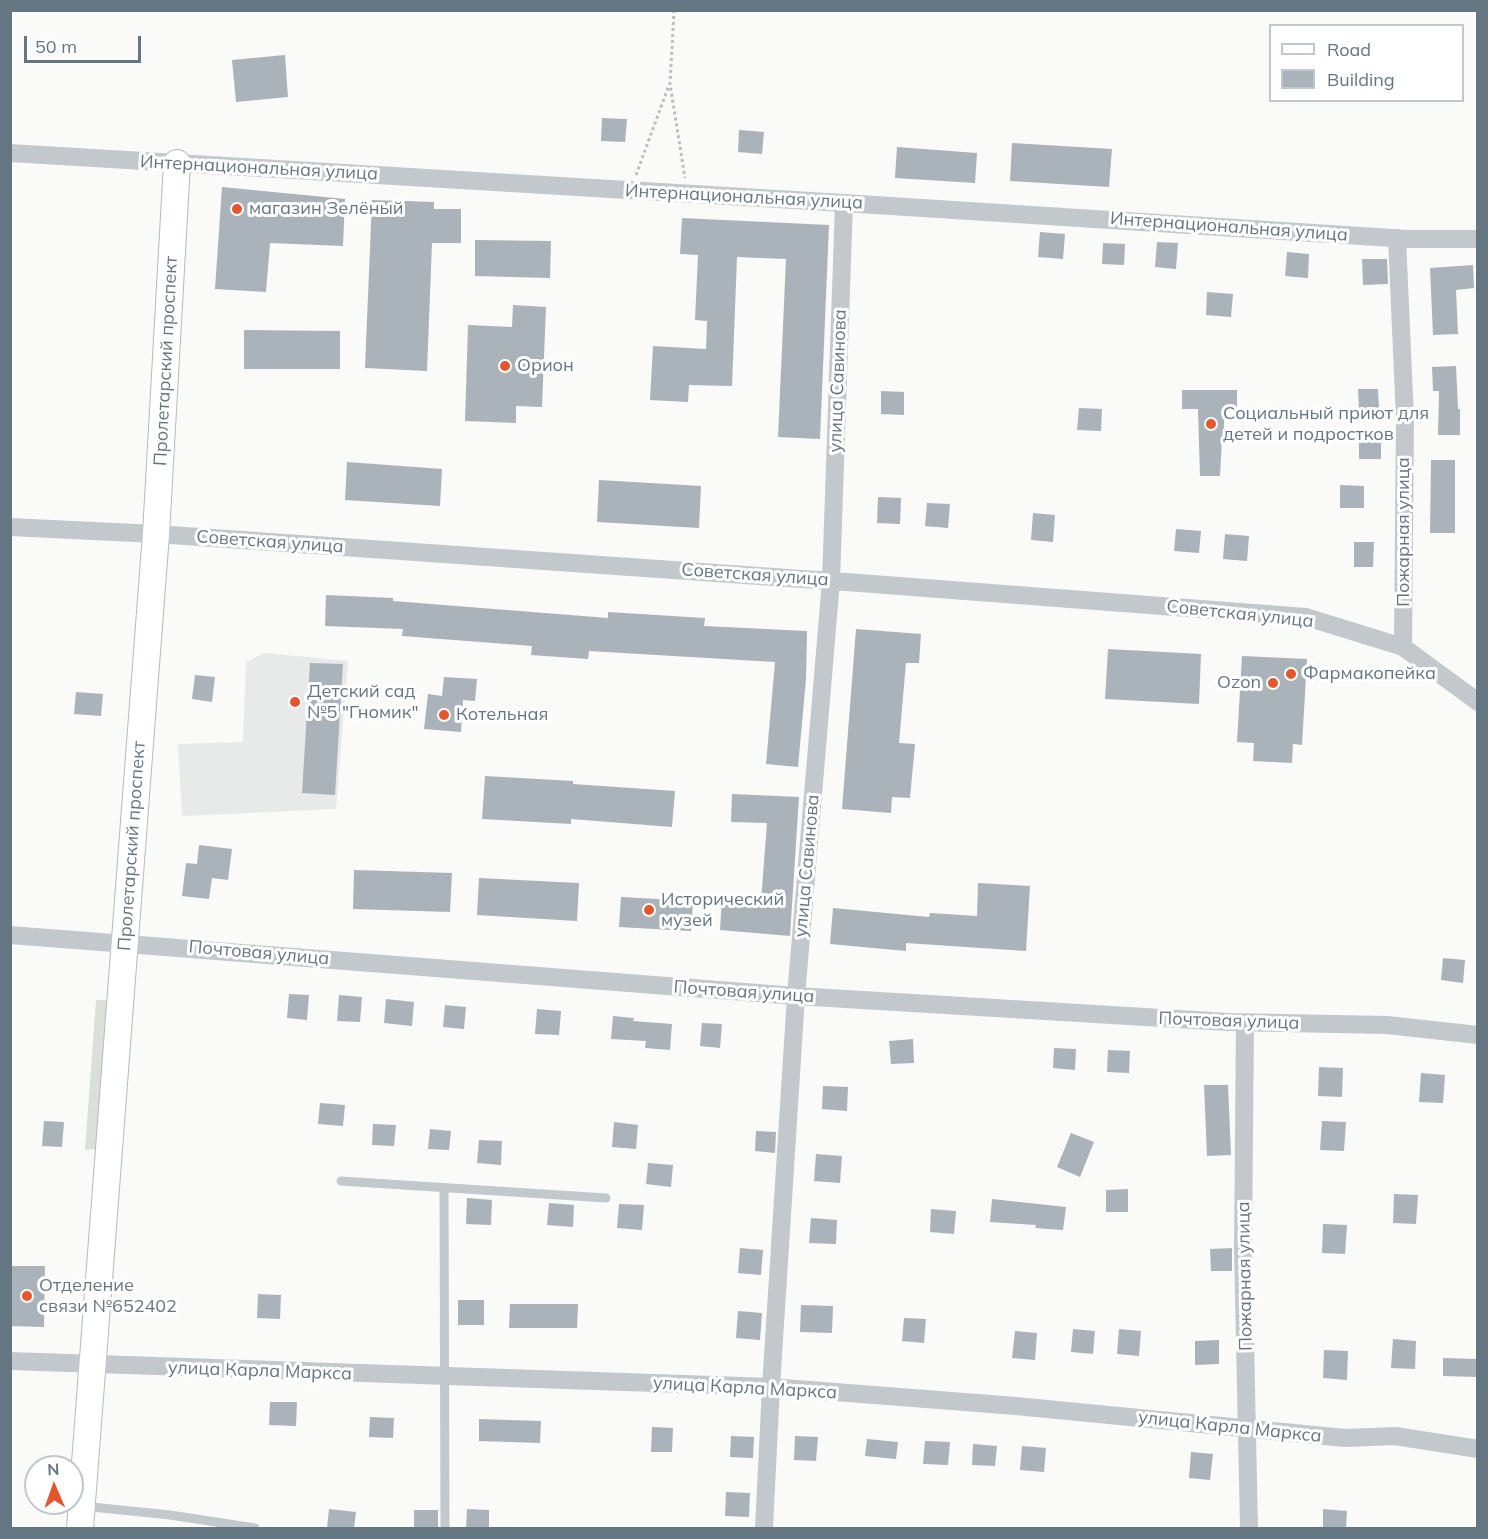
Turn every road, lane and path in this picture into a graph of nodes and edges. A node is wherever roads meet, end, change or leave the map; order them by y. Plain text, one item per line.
1 (674, 10) edge
2 (670, 84) junction
3 (10, 153) edge
4 (177, 163) junction
5 (631, 190) junction
6 (687, 193) junction
7 (843, 203) junction
8 (1397, 238) junction
9 (1478, 239) edge
10 (10, 527) edge
11 (156, 534) junction
12 (831, 581) junction
13 (1404, 647) junction
14 (1478, 702) edge
15 (10, 935) edge
16 (125, 943) junction
17 (796, 996) junction
18 (1245, 1023) junction
19 (1478, 1035) edge
20 (341, 1181) dead end
21 (444, 1188) junction
22 (606, 1198) dead end
23 (10, 1361) edge
24 (92, 1365) junction
25 (445, 1377) junction
26 (771, 1387) junction
27 (1248, 1428) junction
28 (1478, 1449) edge
29 (81, 1517) edge
30 (255, 1528) edge
31 (445, 1528) edge
32 (764, 1528) edge
33 (1249, 1528) edge

1 - 2 path
2 - 5 path
2 - 6 path
3 - 4 street, Интернациональная улица
4 - 5 street, Интернациональная улица
4 - 11 street, Пролетарский проспект
5 - 6 street, Интернациональная улица
6 - 7 street, Интернациональная улица
7 - 8 street, Интернациональная улица
7 - 12 street, улица Савинова
8 - 9 street, Интернациональная улица
8 - 13 street, Пожарная улица
10 - 11 street, Советская улица
11 - 12 street, Советская улица
11 - 16 street, Пролетарский проспект
12 - 13 street, Советская улица
12 - 17 street, улица Савинова
13 - 14 street, Советская улица
15 - 16 street, Почтовая улица
16 - 17 street, Почтовая улица
16 - 24 street, Пролетарский проспект
17 - 18 street, Почтовая улица
17 - 26 street, улица Савинова
18 - 19 street, Почтовая улица
18 - 27 street, Пожарная улица
20 - 21 lane
21 - 22 lane
21 - 25 lane
23 - 24 street, улица Карла Маркса
24 - 25 street, улица Карла Маркса
24 - 29 street, Пролетарский проспект
25 - 26 street, улица Карла Маркса
25 - 31 lane
26 - 27 street, улица Карла Маркса
26 - 32 street, улица Савинова
27 - 28 street, улица Карла Маркса
27 - 33 street, Пожарная улица
29 - 30 lane

